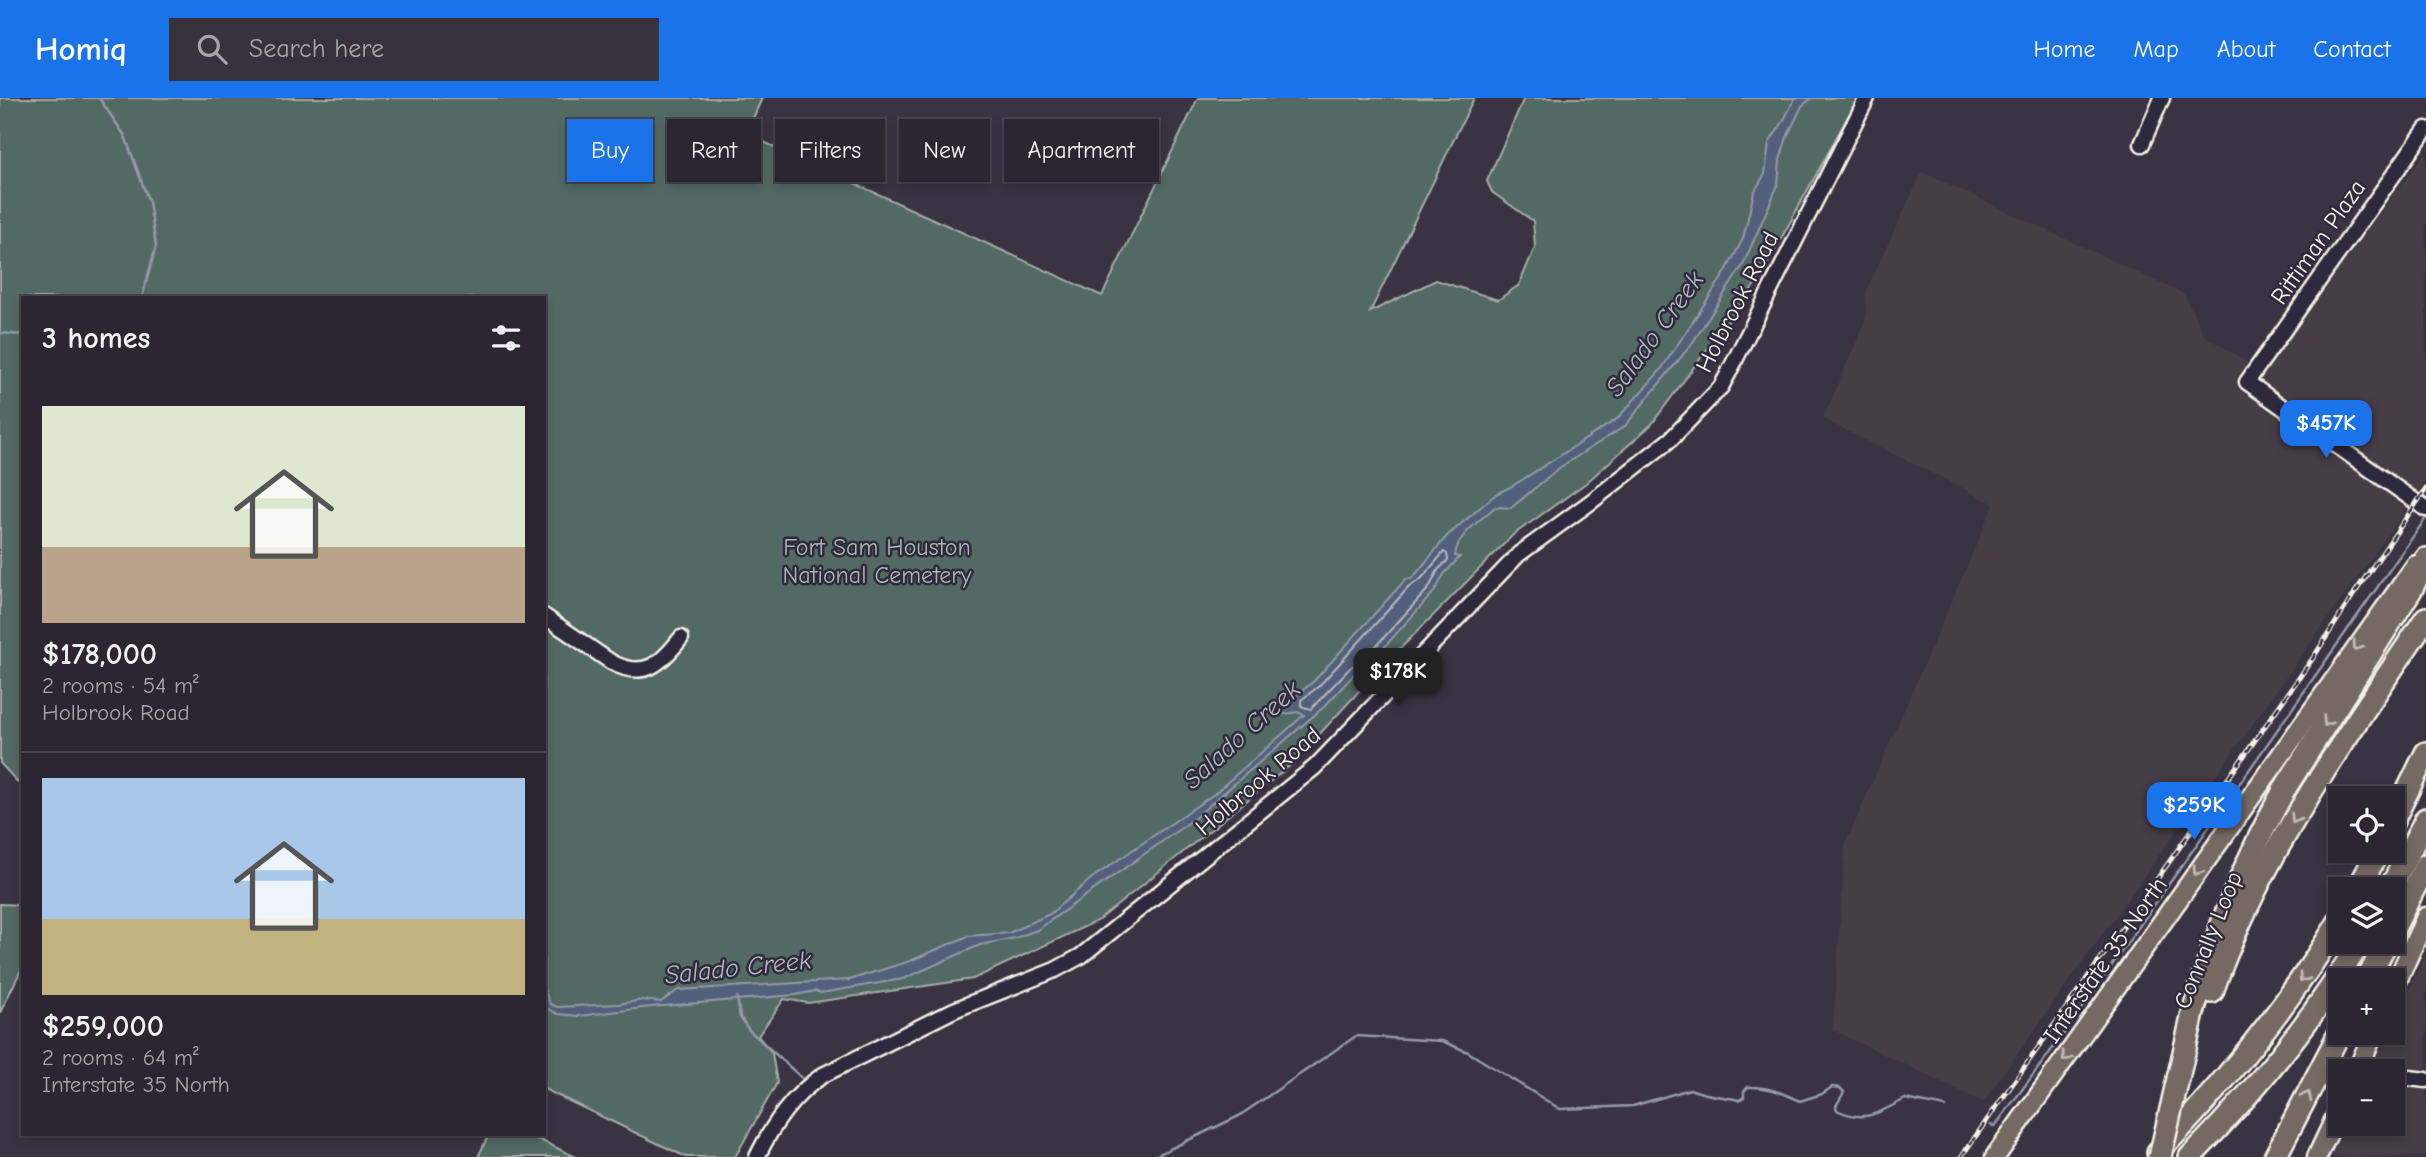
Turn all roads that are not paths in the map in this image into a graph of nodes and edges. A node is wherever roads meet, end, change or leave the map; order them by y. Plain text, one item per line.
1 (1867, 98) edge
2 (2162, 98) edge
3 (2426, 129) edge
4 (2143, 144) dead end
5 (2426, 509) edge
6 (2426, 551) edge
7 (2426, 559) edge
8 (546, 618) edge
9 (2426, 618) edge
10 (681, 638) dead end
11 (2426, 753) edge
12 (2405, 796) edge
13 (2426, 819) edge
14 (2426, 865) edge
15 (2396, 877) edge
16 (2405, 906) edge
17 (2426, 917) edge
18 (2328, 939) edge
19 (2352, 954) edge
20 (2403, 968) edge
21 (2199, 1011) junction
22 (2333, 1045) edge
23 (2405, 1078) edge
24 (2426, 1080) edge
25 (2258, 1084) junction
26 (2328, 1134) edge
27 (757, 1157) edge
28 (1995, 1157) edge
29 (2154, 1157) edge
30 (2160, 1157) edge
31 (2168, 1157) edge
32 (2190, 1157) edge
33 (2200, 1157) edge
34 (2275, 1157) edge
35 (2317, 1157) edge

1 - 27 street, Holbrook Road
2 - 4 street
3 - 5 street, Rittiman Plaza
6 -> 28 main road, Interstate 35 North
7 -> 21 highway
8 - 10 street
9 -> 21 highway, Connally Loop
11 - 12 highway
13 - 15 highway
14 - 16 highway
17 - 20 main road
18 -> 29 highway
19 - 25 highway
21 - 30 highway, bridge
21 - 31 highway, Connally Loop
34 -> 22 highway
23 - 24 street
25 - 32 highway
25 - 33 highway
26 - 35 main road

